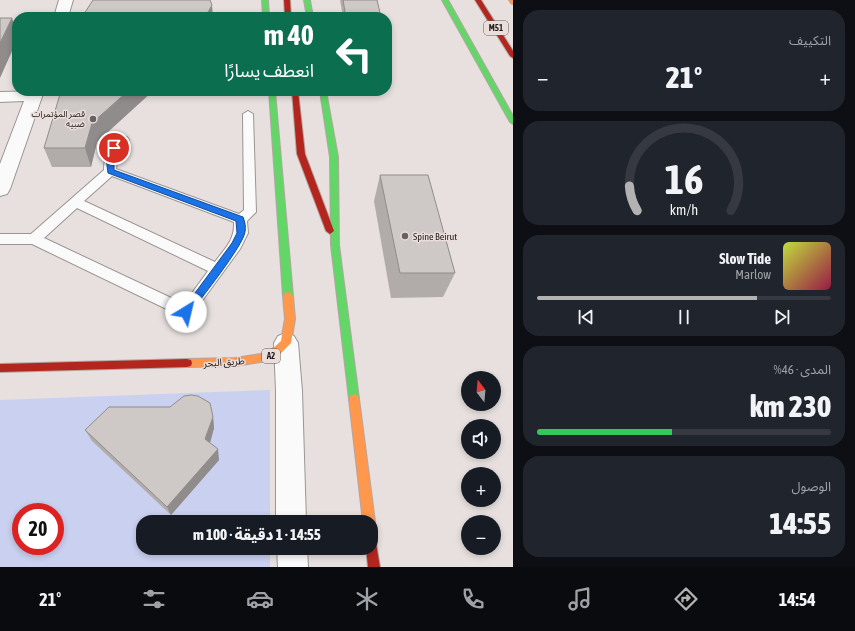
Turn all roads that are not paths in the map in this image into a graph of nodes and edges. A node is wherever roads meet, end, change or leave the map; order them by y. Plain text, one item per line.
1 (66, 0) edge
2 (265, 0) edge
3 (287, 0) edge
4 (307, 0) edge
5 (445, 0) edge
6 (478, 0) edge
7 (62, 12) edge
8 (266, 12) edge
9 (288, 12) edge
10 (309, 12) edge
11 (513, 56) edge
12 (12, 96) edge
13 (34, 96) edge
14 (272, 96) edge
15 (295, 96) edge
16 (323, 96) edge
17 (0, 97) edge
18 (248, 114) dead end
19 (513, 122) edge
20 (123, 140) dead end
21 (110, 171) junction
22 (0, 189) edge
23 (75, 202) junction
24 (240, 219) junction
25 (0, 239) edge
26 (34, 239) junction
27 (335, 245) junction
28 (217, 269) junction
29 (286, 343) junction
30 (0, 368) edge
31 (291, 515) edge
32 (368, 515) edge
33 (292, 555) edge
34 (373, 555) edge
35 (293, 567) edge
36 (374, 567) edge

1 - 7 street
2 - 8 highway
3 - 9 highway
4 - 10 highway
5 - 19 highway
6 - 11 highway, M51
12 - 17 street
13 - 22 street
14 - 29 highway, A2
15 - 27 highway
16 - 27 highway
18 - 24 lane
20 - 21 lane
21 - 23 lane
21 - 24 lane
23 - 26 lane
23 - 28 lane
24 - 28 lane
25 - 26 lane
26 - 28 lane
27 - 32 highway
29 - 30 highway, طريق البحر / A2
29 - 31 street
33 - 35 street
34 - 36 highway

